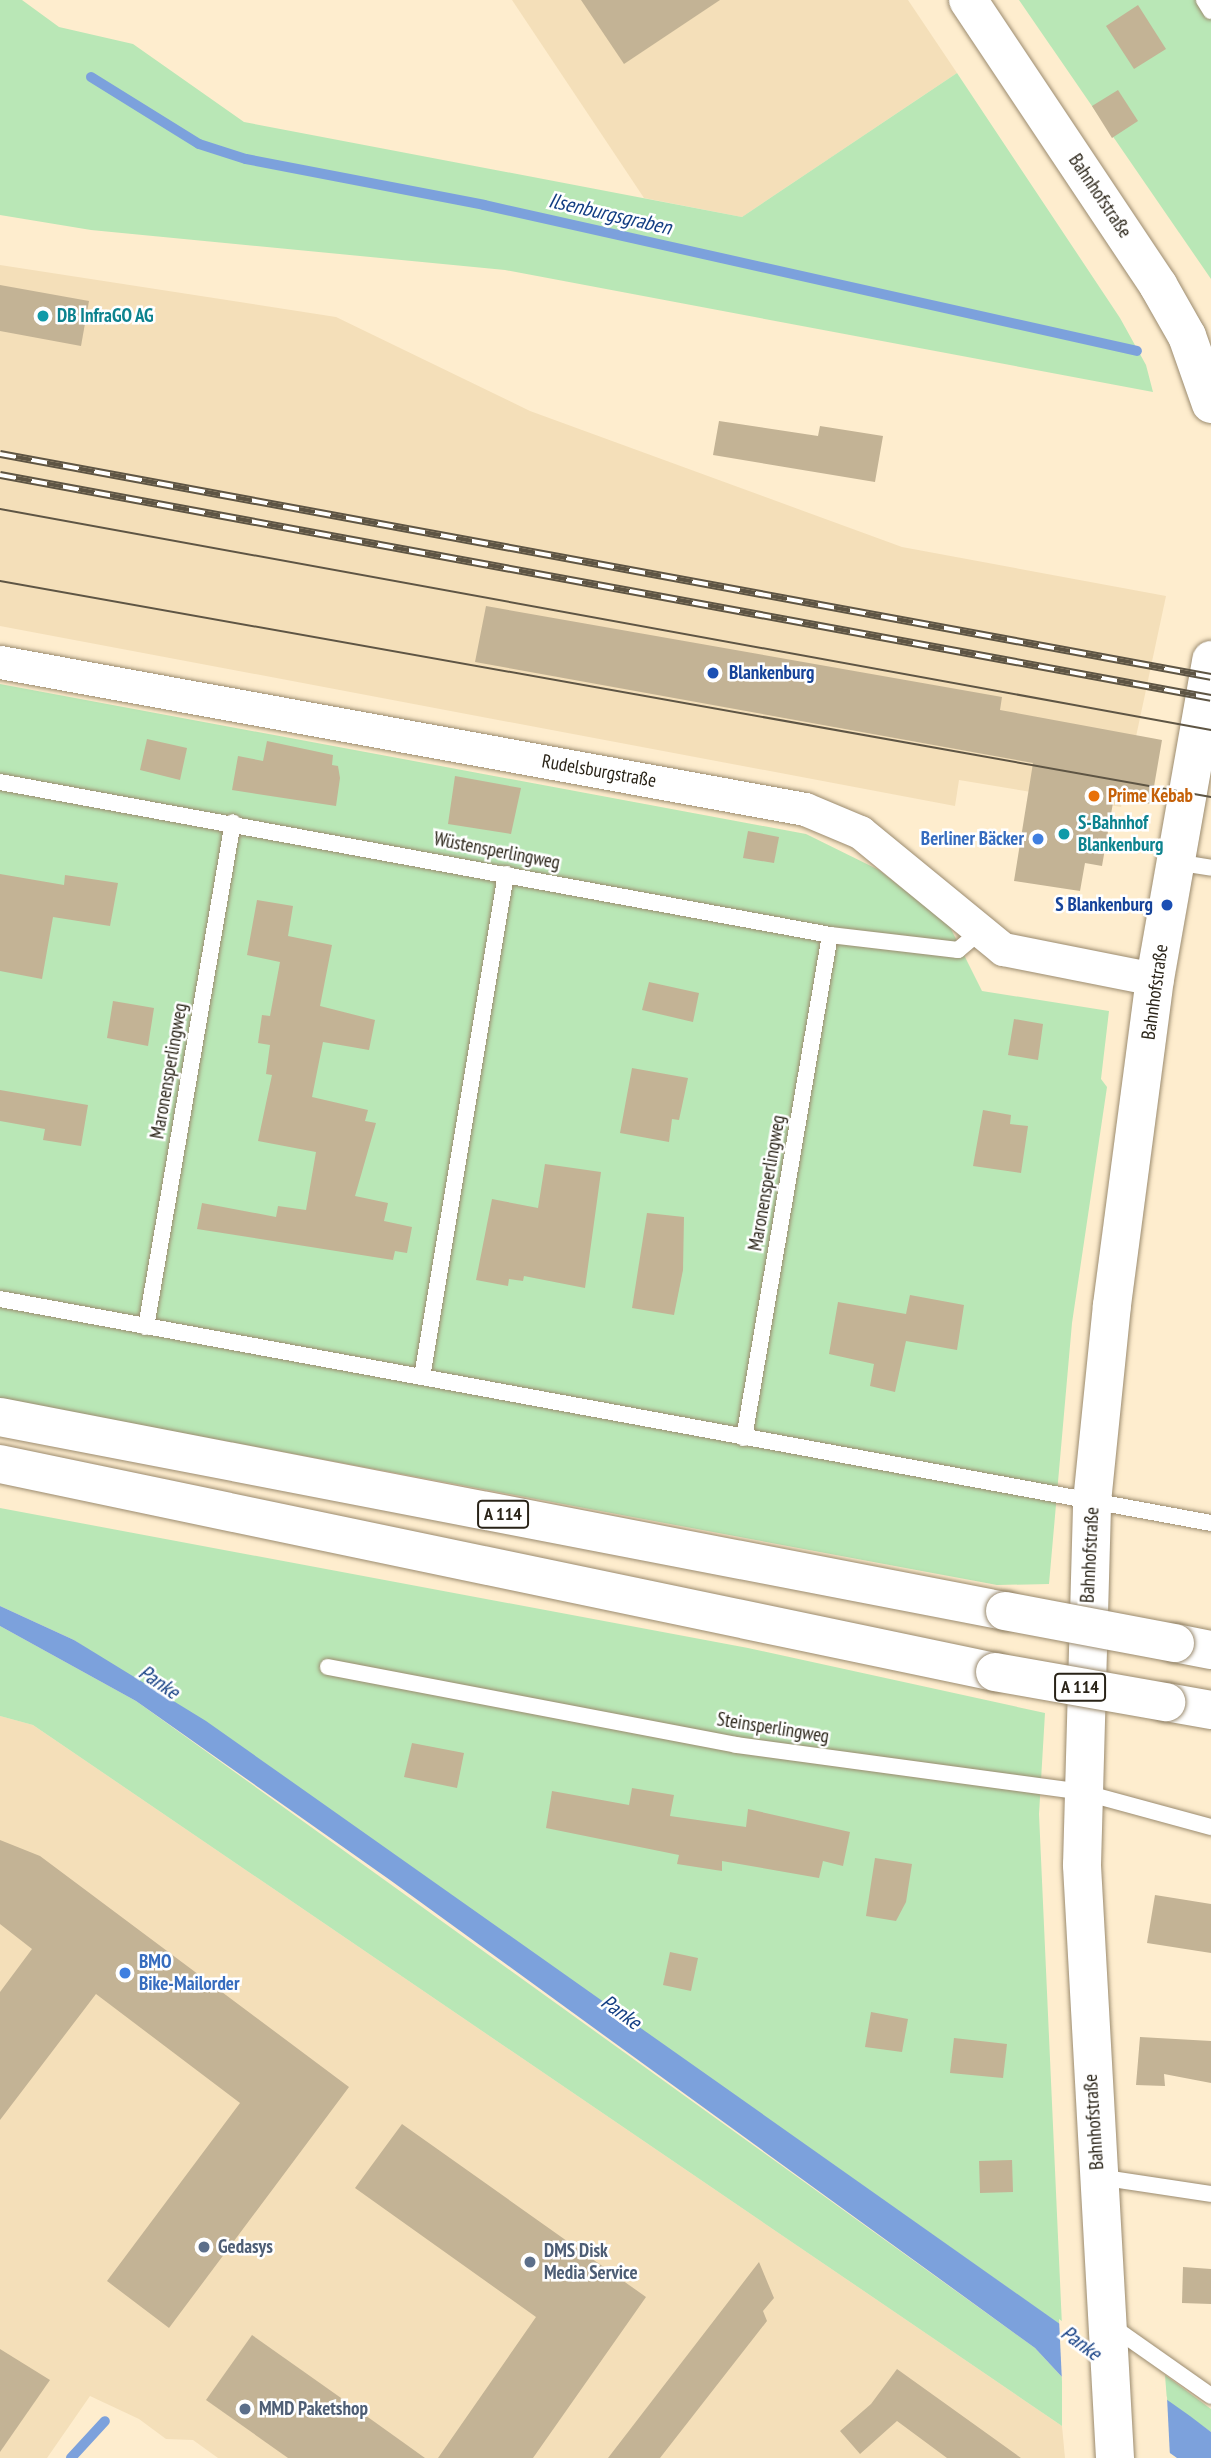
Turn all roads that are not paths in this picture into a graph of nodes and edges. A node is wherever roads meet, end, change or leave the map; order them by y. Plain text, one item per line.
1 (968, 0) edge
2 (1204, 0) edge
3 (1211, 11) edge
4 (1211, 404) edge
5 (1211, 660) edge
6 (0, 662) edge
7 (0, 782) edge
8 (233, 822) junction
9 (1193, 865) edge
10 (506, 874) junction
11 (981, 931) junction
12 (830, 936) junction
13 (1155, 979) junction
14 (0, 1299) edge
15 (146, 1327) junction
16 (422, 1377) junction
17 (0, 1417) edge
18 (744, 1438) junction
19 (0, 1464) edge
20 (1092, 1502) junction
21 (1211, 1523) edge
22 (1193, 1647) edge
23 (328, 1667) dead end
24 (1211, 1710) edge
25 (1082, 1792) junction
26 (1211, 1827) edge
27 (1098, 2176) junction
28 (1211, 2194) edge
29 (1107, 2329) junction
30 (1211, 2396) edge
31 (1114, 2449) edge

1 - 4 main road, Bahnhofstraße
2 - 3 lane
5 - 9 main road, Bahnhofstraße
6 - 11 street, Rudelsburgstraße
7 - 8 lane, Wüstensperlingweg
8 - 10 lane, Wüstensperlingweg
8 - 15 lane, Maronensperlingweg
9 - 13 main road, Bahnhofstraße
10 - 12 lane, Wüstensperlingweg
10 - 16 lane
11 - 12 lane, Wüstensperlingweg
11 - 13 street, Rudelsburgstraße
12 - 18 lane, Maronensperlingweg
13 - 20 main road, Bahnhofstraße
14 - 15 lane
15 - 16 lane
16 - 18 lane
17 - 22 main road, A 114, bridge
18 - 20 lane
19 - 24 main road, A 114, bridge
20 - 21 lane
20 - 25 main road, Bahnhofstraße
23 - 25 lane, Steinsperlingweg
25 - 26 lane, Steinsperlingweg
25 - 27 main road, Bahnhofstraße
27 - 28 lane
27 - 29 main road, Bahnhofstraße
29 - 30 lane
29 - 31 main road, Bahnhofstraße

